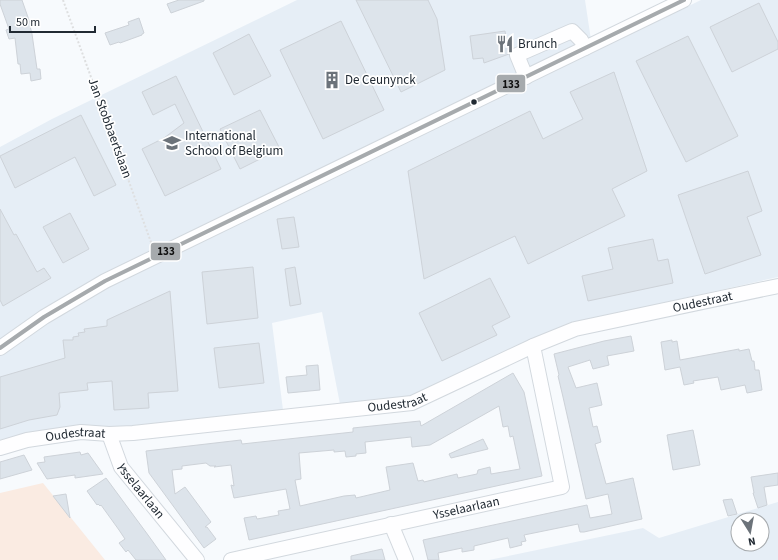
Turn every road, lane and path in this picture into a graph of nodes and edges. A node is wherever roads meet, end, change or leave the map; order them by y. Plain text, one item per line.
1 (63, 0) edge
2 (684, 0) edge
3 (585, 48) junction
4 (526, 77) junction
5 (158, 255) junction
6 (778, 286) edge
7 (533, 346) junction
8 (0, 348) edge
9 (109, 434) junction
10 (0, 448) edge
11 (391, 524) junction
12 (197, 560) edge
13 (231, 560) edge
14 (406, 560) edge

1 - 5 path, Jan Stobbaertslaan
2 - 3 street
3 - 4 street
3 - 4 street
4 - 5 street
5 - 8 street
6 - 7 street, Oudestraat
7 - 9 street, Oudestraat
7 - 11 street, Ysselaarlaan
9 - 10 street, Oudestraat
9 - 12 street, Ysselaarlaan
11 - 13 street, Ysselaarlaan
11 - 14 street

